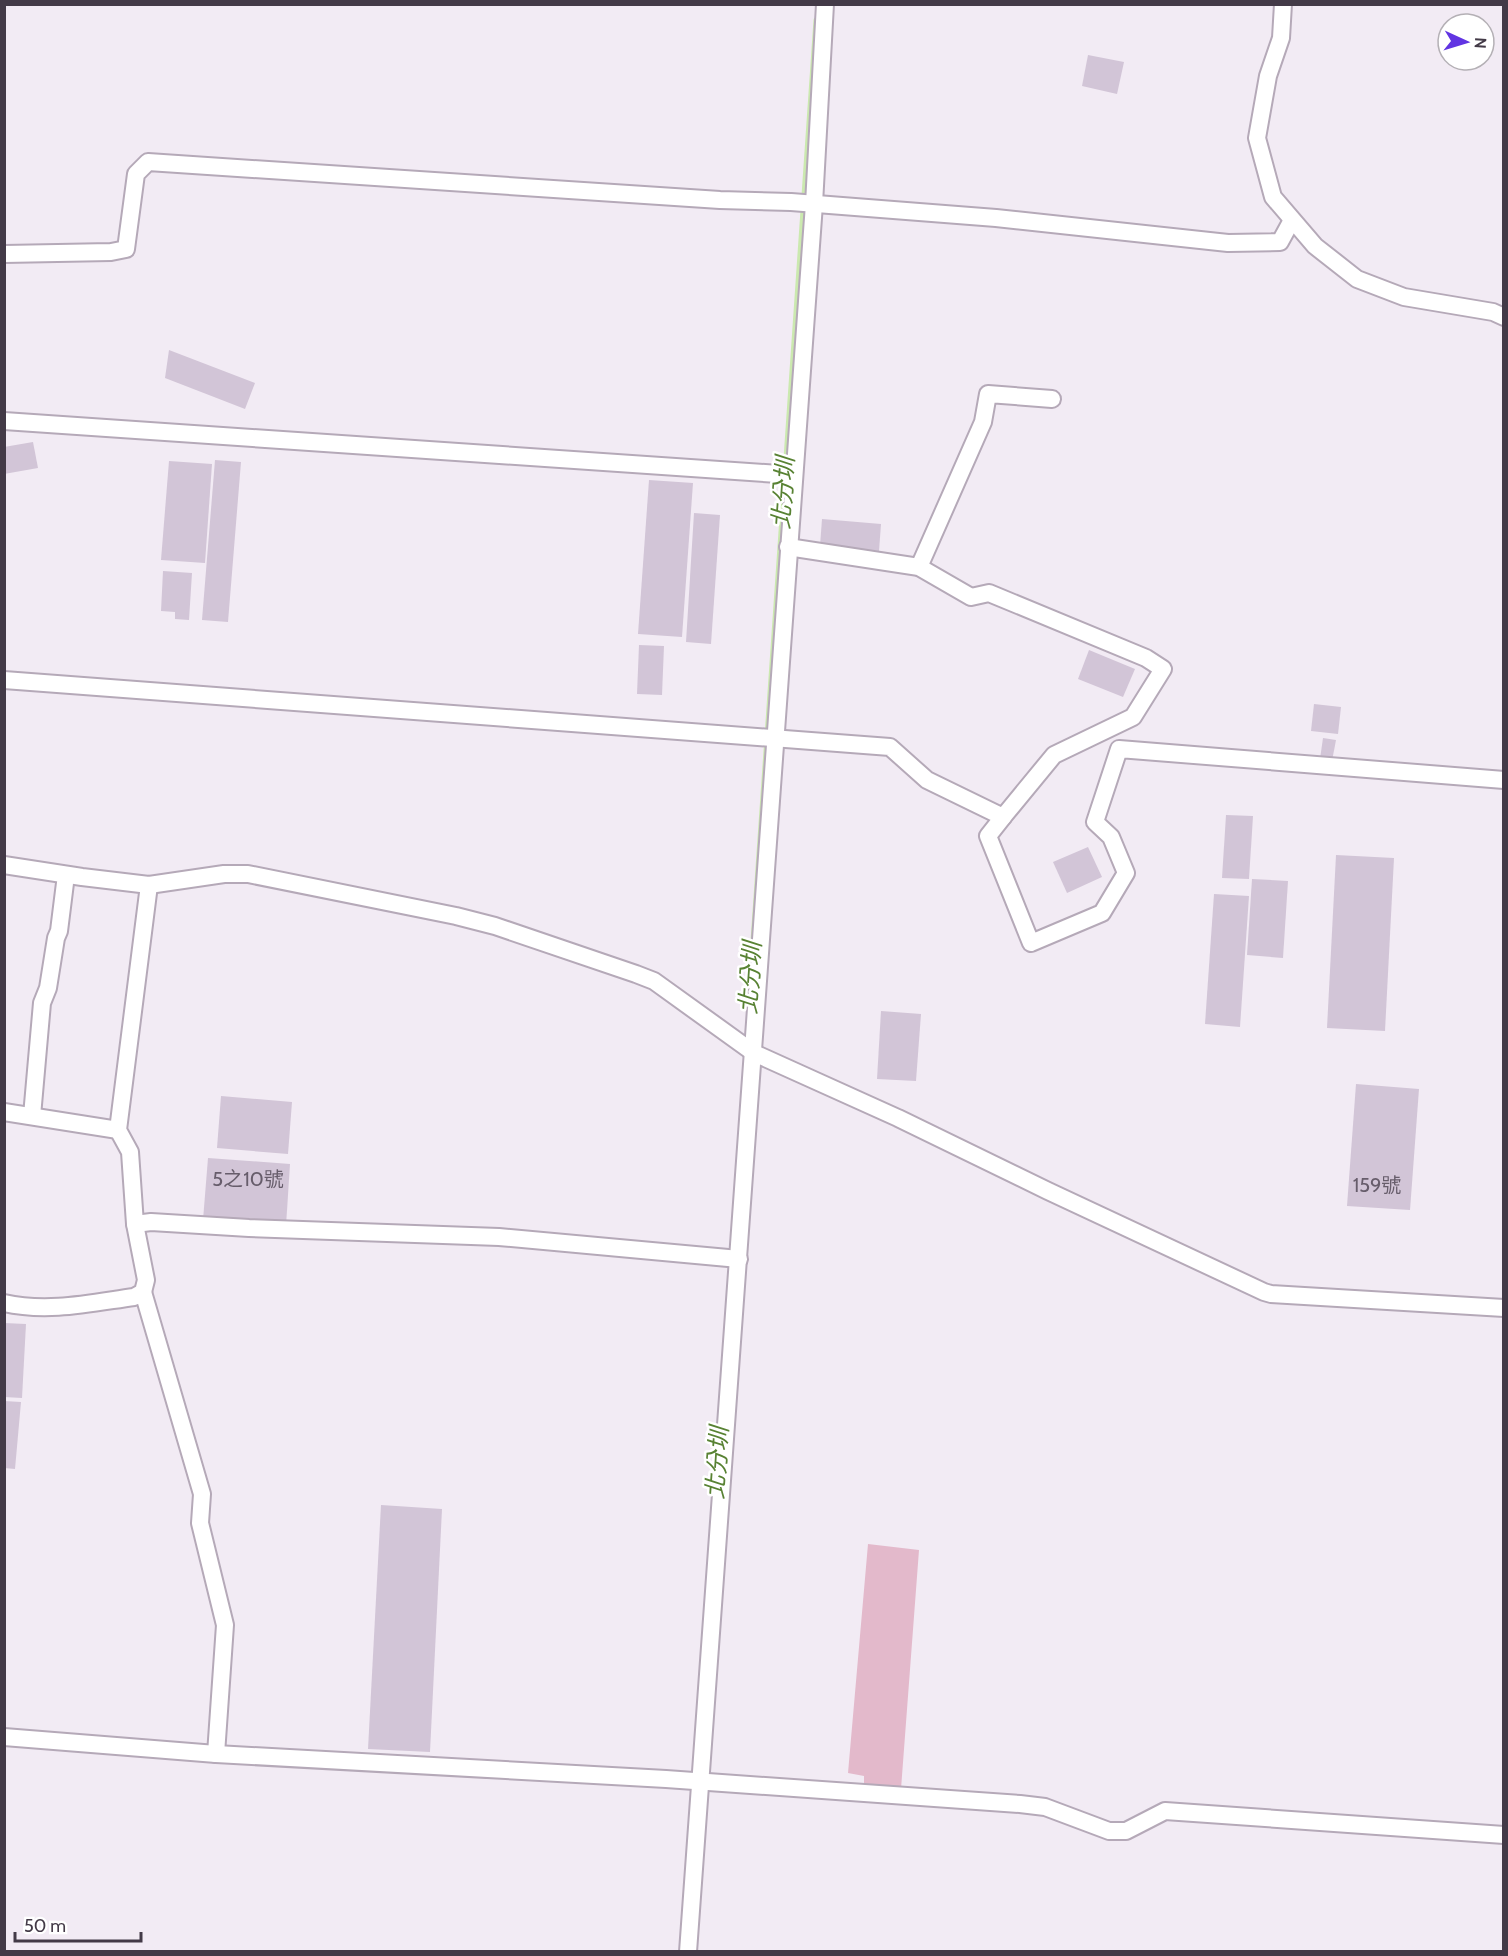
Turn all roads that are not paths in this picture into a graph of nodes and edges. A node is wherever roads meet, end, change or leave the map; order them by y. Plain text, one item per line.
1 (825, 4) edge
2 (1283, 4) edge
3 (814, 204) junction
4 (1292, 220) junction
5 (4, 254) edge
6 (1503, 317) edge
7 (1052, 399) dead end
8 (4, 421) edge
9 (793, 475) junction
10 (788, 547) junction
11 (919, 567) junction
12 (4, 680) edge
13 (1133, 717) junction
14 (774, 737) junction
15 (1119, 749) junction
16 (1503, 780) edge
17 (1003, 817) junction
18 (4, 865) edge
19 (66, 875) junction
20 (149, 885) junction
21 (753, 1053) junction
22 (4, 1112) edge
23 (32, 1116) junction
24 (118, 1130) junction
25 (135, 1224) junction
26 (739, 1259) junction
27 (143, 1292) junction
28 (4, 1303) edge
29 (1503, 1308) edge
30 (4, 1737) edge
31 (216, 1754) junction
32 (700, 1782) junction
33 (1503, 1835) edge
34 (688, 1952) edge

1 - 3 street
2 - 4 street
3 - 4 street
3 - 5 street
3 - 9 street
4 - 6 street
7 - 11 street
8 - 9 street
9 - 10 street
10 - 11 street
10 - 14 street
11 - 13 street
12 - 14 street
13 - 15 street
13 - 17 street
14 - 17 street
14 - 21 street
15 - 16 street
15 - 17 street
18 - 19 street
19 - 20 street
19 - 23 street
20 - 21 street
20 - 24 street
21 - 26 street
21 - 29 street
22 - 23 street
23 - 24 street
24 - 25 street
25 - 26 street
25 - 27 street
26 - 32 street
27 - 28 street
27 - 31 street
30 - 31 street
31 - 32 street
32 - 33 street
32 - 34 street

